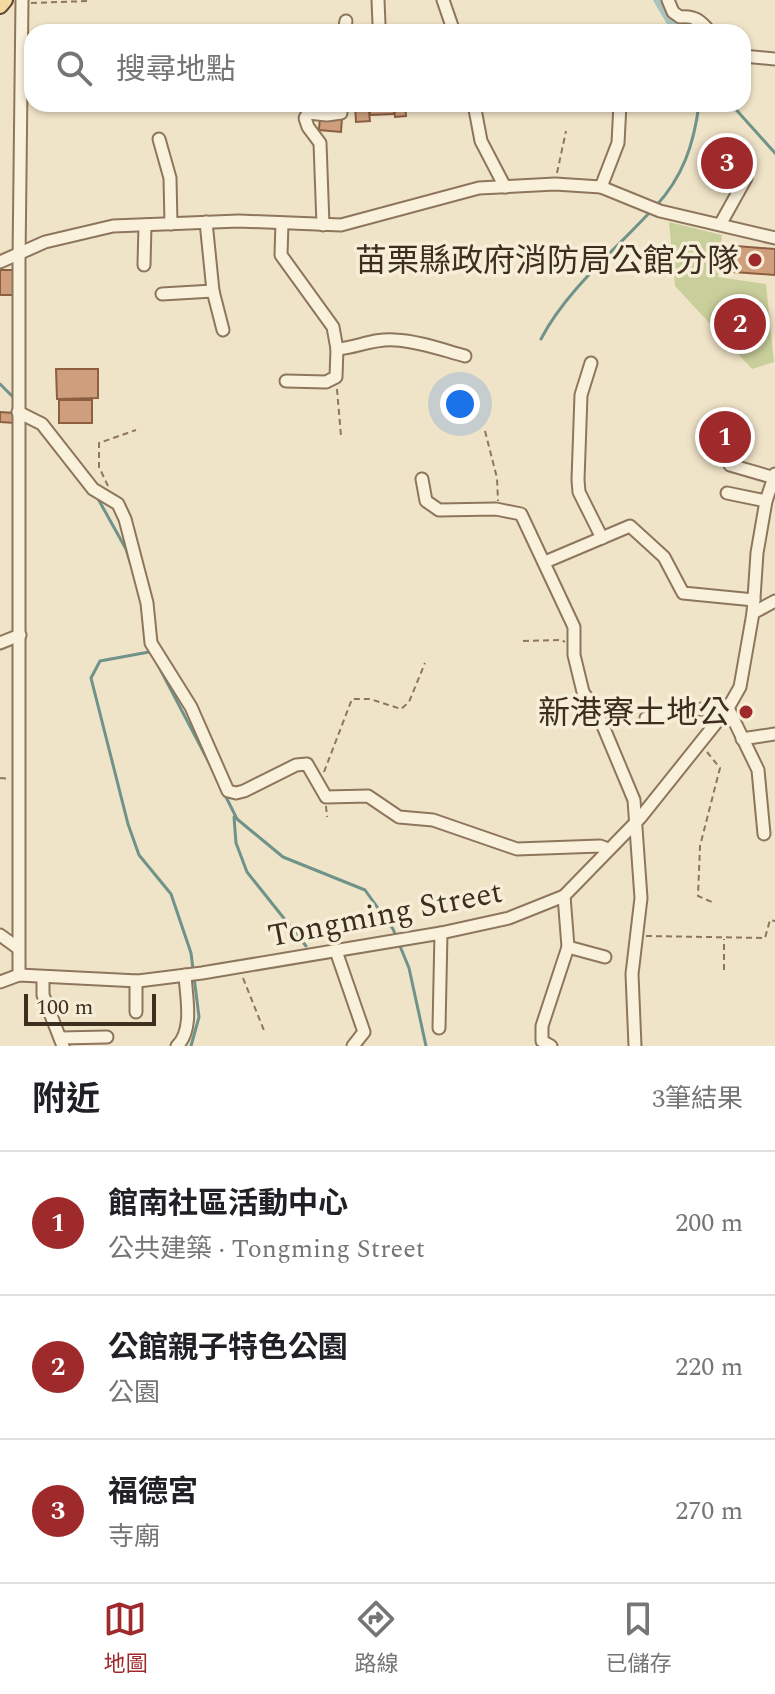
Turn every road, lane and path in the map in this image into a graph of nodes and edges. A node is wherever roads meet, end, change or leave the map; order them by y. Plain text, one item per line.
1 (5, 0) edge
2 (378, 0) edge
3 (443, 0) edge
4 (668, 0) edge
5 (89, 1) edge
6 (22, 2) edge
7 (0, 6) edge
8 (379, 24) dead end
9 (451, 24) edge
10 (704, 24) edge
11 (751, 57) edge
12 (775, 59) edge
13 (341, 112) edge
14 (476, 112) edge
15 (620, 112) edge
16 (566, 131) dead end
17 (159, 139) dead end
18 (746, 178) dead end
19 (555, 184) junction
20 (505, 187) junction
21 (601, 187) junction
22 (206, 222) junction
23 (282, 223) junction
24 (721, 223) junction
25 (171, 224) junction
26 (145, 225) junction
27 (323, 225) junction
28 (775, 238) edge
29 (19, 254) junction
30 (0, 262) edge
31 (144, 265) dead end
32 (213, 291) junction
33 (162, 294) dead end
34 (223, 330) dead end
35 (337, 349) junction
36 (465, 356) dead end
37 (591, 363) dead end
38 (336, 377) junction
39 (286, 381) dead end
40 (18, 412) junction
41 (136, 430) dead end
42 (485, 431) dead end
43 (341, 436) dead end
44 (730, 465) dead end
45 (775, 477) edge
46 (422, 479) dead end
47 (727, 493) dead end
48 (766, 501) junction
49 (118, 504) junction
50 (498, 509) junction
51 (602, 538) junction
52 (545, 562) junction
53 (754, 600) junction
54 (775, 601) edge
55 (753, 613) junction
56 (20, 635) junction
57 (523, 641) dead end
58 (0, 643) edge
59 (574, 652) junction
60 (425, 663) dead end
61 (728, 708) junction
62 (646, 718) dead end
63 (775, 734) edge
64 (742, 739) junction
65 (698, 745) junction
66 (318, 784) junction
67 (637, 820) junction
68 (764, 834) dead end
69 (608, 849) junction
70 (564, 896) junction
71 (712, 902) dead end
72 (775, 921) edge
73 (441, 933) junction
74 (0, 935) edge
75 (637, 935) junction
76 (724, 938) junction
77 (568, 947) junction
78 (18, 948) junction
79 (336, 951) junction
80 (605, 957) dead end
81 (239, 967) junction
82 (724, 970) dead end
83 (19, 975) junction
84 (186, 975) junction
85 (43, 977) junction
86 (136, 981) junction
87 (0, 982) edge
88 (136, 1012) dead end
89 (439, 1028) dead end
90 (265, 1033) dead end
91 (107, 1037) dead end
92 (61, 1042) edge
93 (177, 1046) edge
94 (353, 1046) edge
95 (551, 1046) edge
96 (635, 1046) edge

1 - 7 main road
2 - 8 street
3 - 9 street
4 - 10 street
5 - 6 path
6 - 29 street
11 - 12 street
13 - 27 street
14 - 20 street
15 - 21 street
16 - 19 path
17 - 25 street
18 - 24 street
19 - 20 street
19 - 21 street
20 - 27 street
21 - 24 street
22 - 23 street
22 - 25 street
22 - 32 street
23 - 27 street
23 - 35 street
24 - 28 street
25 - 26 street
26 - 29 street
26 - 31 street
29 - 30 street
29 - 40 street
32 - 33 street
32 - 34 street
35 - 36 street
35 - 38 street
37 - 51 street
38 - 39 street
38 - 43 path
40 - 49 street
40 - 56 street
41 - 49 path
42 - 50 path
44 - 45 street
45 - 48 street, Tongming Street
46 - 50 street
47 - 48 street
48 - 53 street, Tongming Street
49 - 66 street
50 - 52 street
51 - 52 street
51 - 53 street
52 - 59 street
53 - 55 street, Tongming Street
54 - 55 street
55 - 61 street, Tongming Street
56 - 58 street
56 - 78 street
57 - 59 path
59 - 67 street
60 - 66 path
61 - 62 street
61 - 64 street
61 - 65 street, Tongming Street
63 - 64 street
64 - 68 street
65 - 67 street, Tongming Street
65 - 71 path
66 - 69 street
67 - 69 street, Tongming Street
67 - 75 street
69 - 70 street, Tongming Street
70 - 73 street, Tongming Street
70 - 77 street
72 - 76 path
73 - 79 street, Tongming Street
73 - 89 street
74 - 78 street
75 - 76 path
75 - 96 street
76 - 82 path
77 - 80 street
77 - 95 street
78 - 83 street
79 - 81 street, Tongming Street
79 - 94 street
81 - 84 street, Tongming Street
81 - 90 path
83 - 85 street, Tongming Street
83 - 87 street
84 - 86 street, Tongming Street
84 - 93 street
85 - 86 street, Tongming Street
85 - 92 street
86 - 88 street
91 - 92 street

